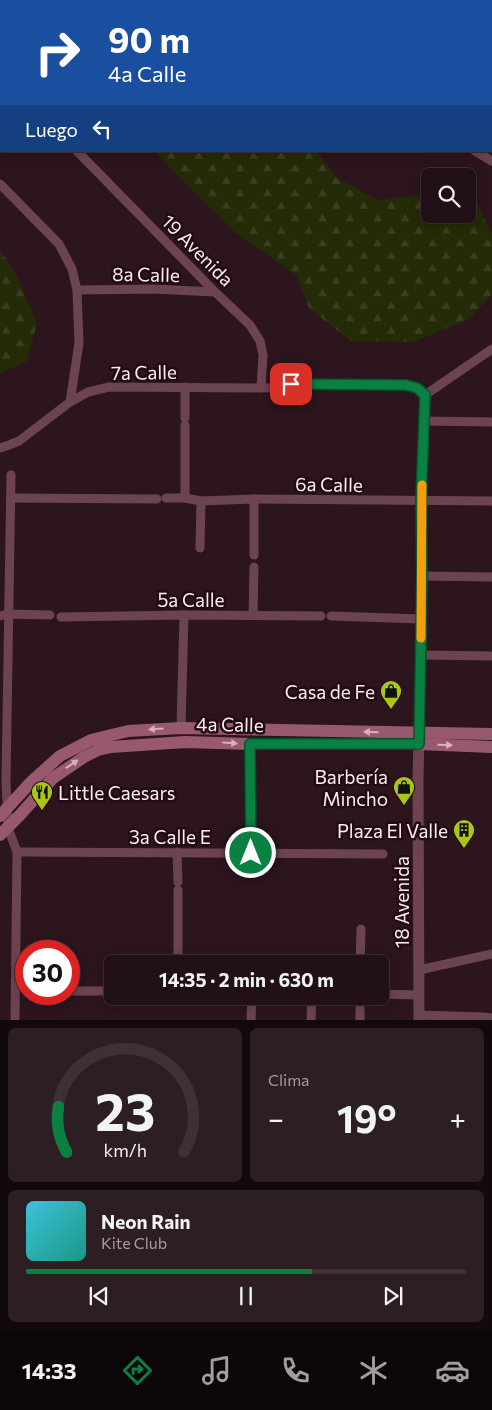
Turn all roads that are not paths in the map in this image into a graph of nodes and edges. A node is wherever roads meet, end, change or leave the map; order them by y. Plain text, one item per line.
1 (78, 152) edge
2 (478, 152) edge
3 (492, 161) edge
4 (0, 184) edge
5 (77, 290) junction
6 (215, 292) junction
7 (492, 349) edge
8 (291, 384) dead end
9 (185, 387) junction
10 (261, 388) junction
11 (276, 388) dead end
12 (425, 395) junction
13 (70, 402) junction
14 (424, 421) junction
15 (492, 422) edge
16 (0, 448) edge
17 (11, 475) dead end
18 (11, 498) junction
19 (185, 498) junction
20 (254, 499) junction
21 (201, 500) junction
22 (421, 501) junction
23 (492, 502) edge
24 (200, 548) dead end
25 (254, 555) dead end
26 (254, 567) dead end
27 (422, 576) junction
28 (492, 577) edge
29 (4, 615) edge
30 (50, 615) dead end
31 (184, 615) junction
32 (253, 615) junction
33 (322, 616) dead end
34 (331, 616) dead end
35 (61, 617) dead end
36 (421, 619) junction
37 (421, 655) junction
38 (492, 656) edge
39 (181, 728) junction
40 (492, 734) edge
41 (419, 739) junction
42 (250, 744) junction
43 (492, 747) edge
44 (4, 812) edge
45 (4, 832) edge
46 (17, 852) junction
47 (177, 852) junction
48 (251, 853) junction
49 (383, 854) dead end
50 (361, 929) dead end
51 (16, 940) edge
52 (492, 954) edge
53 (178, 955) edge
54 (360, 955) edge
55 (419, 970) junction
56 (80, 991) edge
57 (104, 991) edge
58 (389, 994) edge
59 (418, 995) junction
60 (16, 1005) edge
61 (252, 1005) edge
62 (312, 1005) edge
63 (360, 1005) edge
64 (419, 1017) edge
65 (487, 1018) edge
66 (15, 1020) edge
67 (252, 1020) edge
68 (311, 1020) edge
69 (360, 1020) edge

1 - 6 street, 19 Avenida
2 - 3 street
4 - 5 street
5 - 6 street, 8a Calle
5 - 13 street
6 - 10 street, 19 Avenida
7 - 12 street
8 - 12 street
9 - 10 street, 7a Calle
9 - 13 street, 7a Calle
9 - 19 street
10 - 11 street, 7a Calle
12 - 14 street, 18 Avenida
13 - 16 street, 7a Calle
14 - 15 street
14 - 22 street, 18 Avenida
17 - 18 street
18 - 19 street, 6a Calle
18 - 29 street
19 - 21 street, 6a Calle
20 - 21 street, 6a Calle
20 - 22 street, 6a Calle
20 - 25 street
21 - 24 street
22 - 23 street, 6a Calle
22 - 27 street, 18 Avenida
26 - 32 street
27 - 28 street
27 - 36 street, 18 Avenida
29 - 30 street
29 - 44 street
31 - 32 street, 5a Calle
31 - 35 street, 5a Calle
31 - 39 street
32 - 33 street, 5a Calle
34 - 36 street
36 - 37 street, 18 Avenida
37 - 38 street
37 - 41 street, 18 Avenida
41 -> 39 main road, 4a Calle
39 -> 44 main road, 4a Calle
40 - 41 main road, 4a Calle
41 - 42 main road, 4a Calle
41 -> 43 main road, 4a Calle
41 - 55 street, 18 Avenida
45 -> 42 main road, 4a Calle
42 - 48 street
44 - 45 street
45 - 46 street
46 - 47 street, 3a Calle E
46 - 51 street
47 - 48 street, 3a Calle E
47 - 53 street
48 - 49 street, 3a Calle E
50 - 54 street
52 - 55 street
55 - 59 street, 18 Avenida
56 - 57 street
58 - 59 street
59 - 64 street, 18 Avenida
60 - 66 street
61 - 67 street
62 - 68 street
63 - 69 street
64 - 65 street

